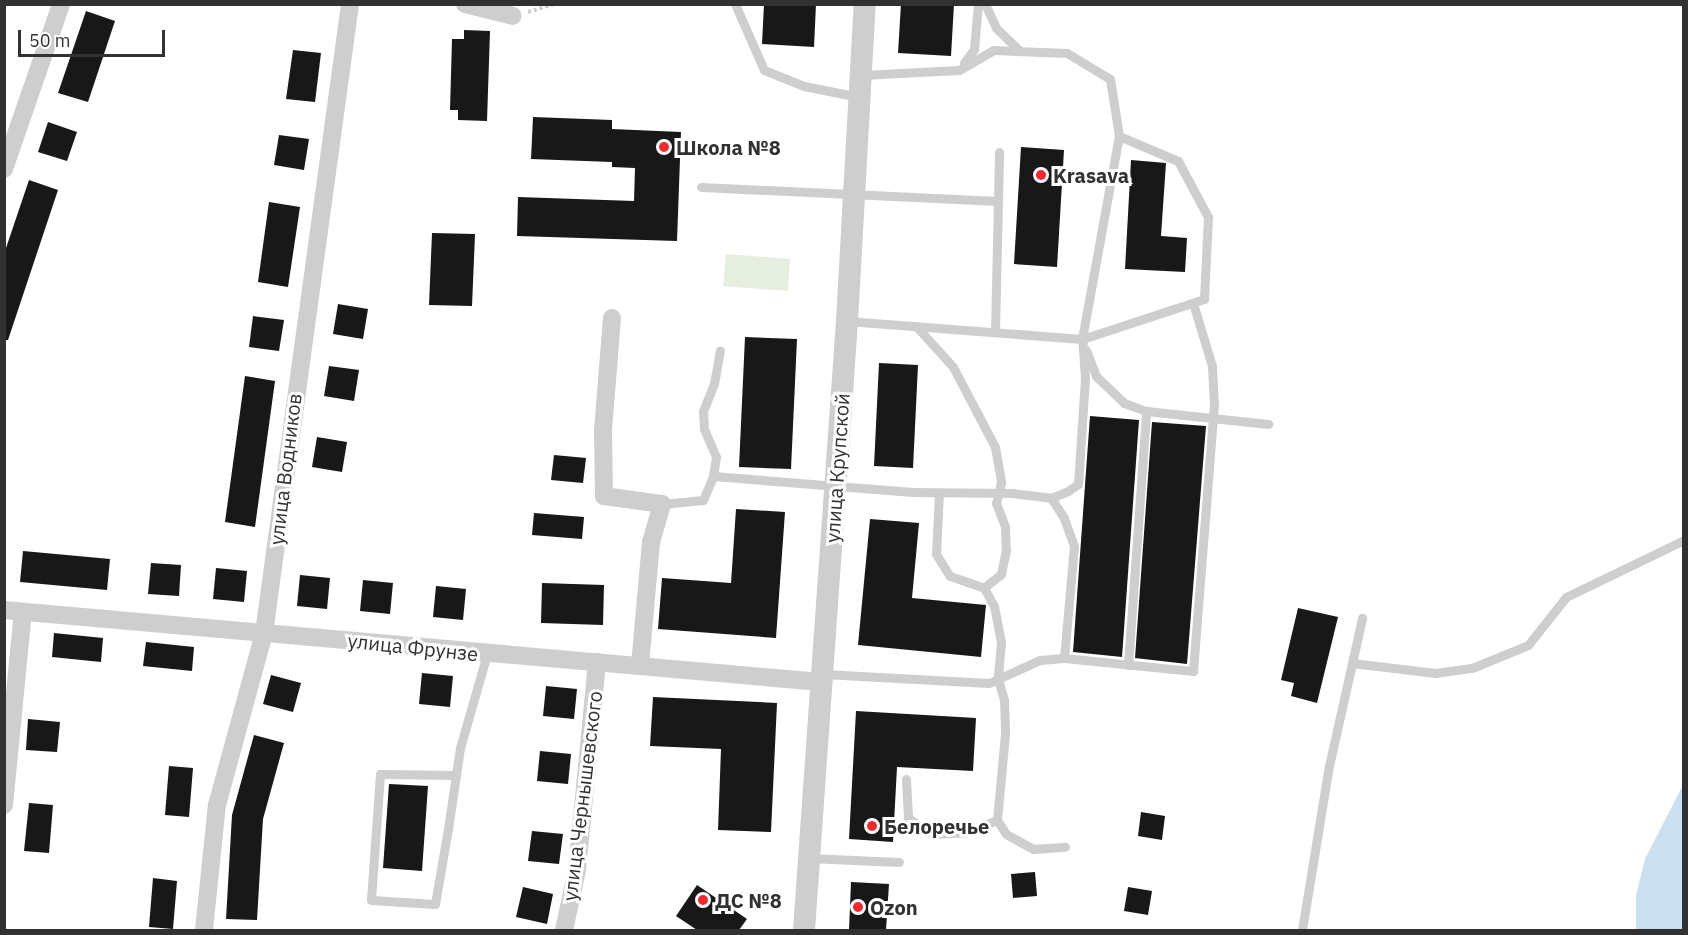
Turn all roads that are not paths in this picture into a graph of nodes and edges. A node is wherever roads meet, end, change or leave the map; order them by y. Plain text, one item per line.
1 (61, 4) edge
2 (350, 4) edge
3 (465, 4) edge
4 (865, 4) edge
5 (978, 4) edge
6 (985, 4) edge
7 (738, 6) edge
8 (513, 16) road end
9 (1019, 50) junction
10 (959, 70) junction
11 (862, 75) junction
12 (860, 97) junction
13 (1119, 136) junction
14 (999, 152) dead end
15 (4, 169) edge
16 (701, 187) dead end
17 (855, 194) junction
18 (998, 201) junction
19 (1193, 303) junction
20 (612, 318) dead end
21 (847, 321) junction
22 (916, 326) junction
23 (995, 332) junction
24 (1082, 339) junction
25 (720, 351) dead end
26 (1146, 411) junction
27 (1214, 417) junction
28 (1268, 424) dead end
29 (713, 476) junction
30 (835, 485) junction
31 (939, 493) junction
32 (999, 493) junction
33 (1051, 498) junction
34 (662, 504) junction
35 (1683, 540) edge
36 (984, 588) junction
37 (14, 611) edge
38 (1362, 618) dead end
39 (264, 633) junction
40 (487, 654) junction
41 (1064, 658) junction
42 (597, 662) junction
43 (1352, 663) junction
44 (640, 665) junction
45 (1128, 665) junction
46 (821, 678) junction
47 (998, 679) junction
48 (456, 775) junction
49 (906, 779) dead end
50 (4, 805) edge
51 (997, 820) junction
52 (1065, 847) dead end
53 (809, 858) junction
54 (899, 861) dead end
55 (204, 930) edge
56 (564, 930) edge
57 (804, 930) edge
58 (1302, 930) edge

1 - 15 street
2 - 39 street, улица Водников
3 - 8 street
4 - 11 street, улица Крупской
5 - 10 lane
6 - 9 lane
7 - 12 lane
9 - 10 lane
9 - 13 lane
10 - 11 lane
11 - 12 street, улица Крупской
12 - 17 street, улица Крупской
13 - 19 lane
13 - 24 lane
14 - 18 lane
16 - 17 lane
17 - 18 lane
17 - 21 street, улица Крупской
18 - 23 lane
19 - 24 lane
19 - 27 lane
20 - 34 street
21 - 22 lane
21 - 30 street, улица Крупской
22 - 23 lane
22 - 32 lane
23 - 24 lane
24 - 26 lane
24 - 33 lane
25 - 29 lane
26 - 27 lane
26 - 45 lane
27 - 28 lane
27 - 45 lane
29 - 30 lane
29 - 34 lane
30 - 31 lane
30 - 46 street, улица Крупской
31 - 32 lane
31 - 36 lane
32 - 33 lane
32 - 36 lane
33 - 41 lane
34 - 44 street
35 - 43 lane
36 - 47 lane
37 - 39 street, улица Фрунзе
37 - 50 street
38 - 43 lane
39 - 40 street, улица Фрунзе
39 - 55 street, улица Водников
40 - 42 street, улица Фрунзе
40 - 48 lane
41 - 45 lane
41 - 47 lane
42 - 44 street, улица Фрунзе
42 - 56 street, улица Чернышевского
43 - 58 lane
44 - 46 street, улица Фрунзе
46 - 47 lane
46 - 53 street, улица Крупской
47 - 51 lane
48 - 48 lane
49 - 51 lane
51 - 52 lane
53 - 54 lane
53 - 57 street, улица Крупской

